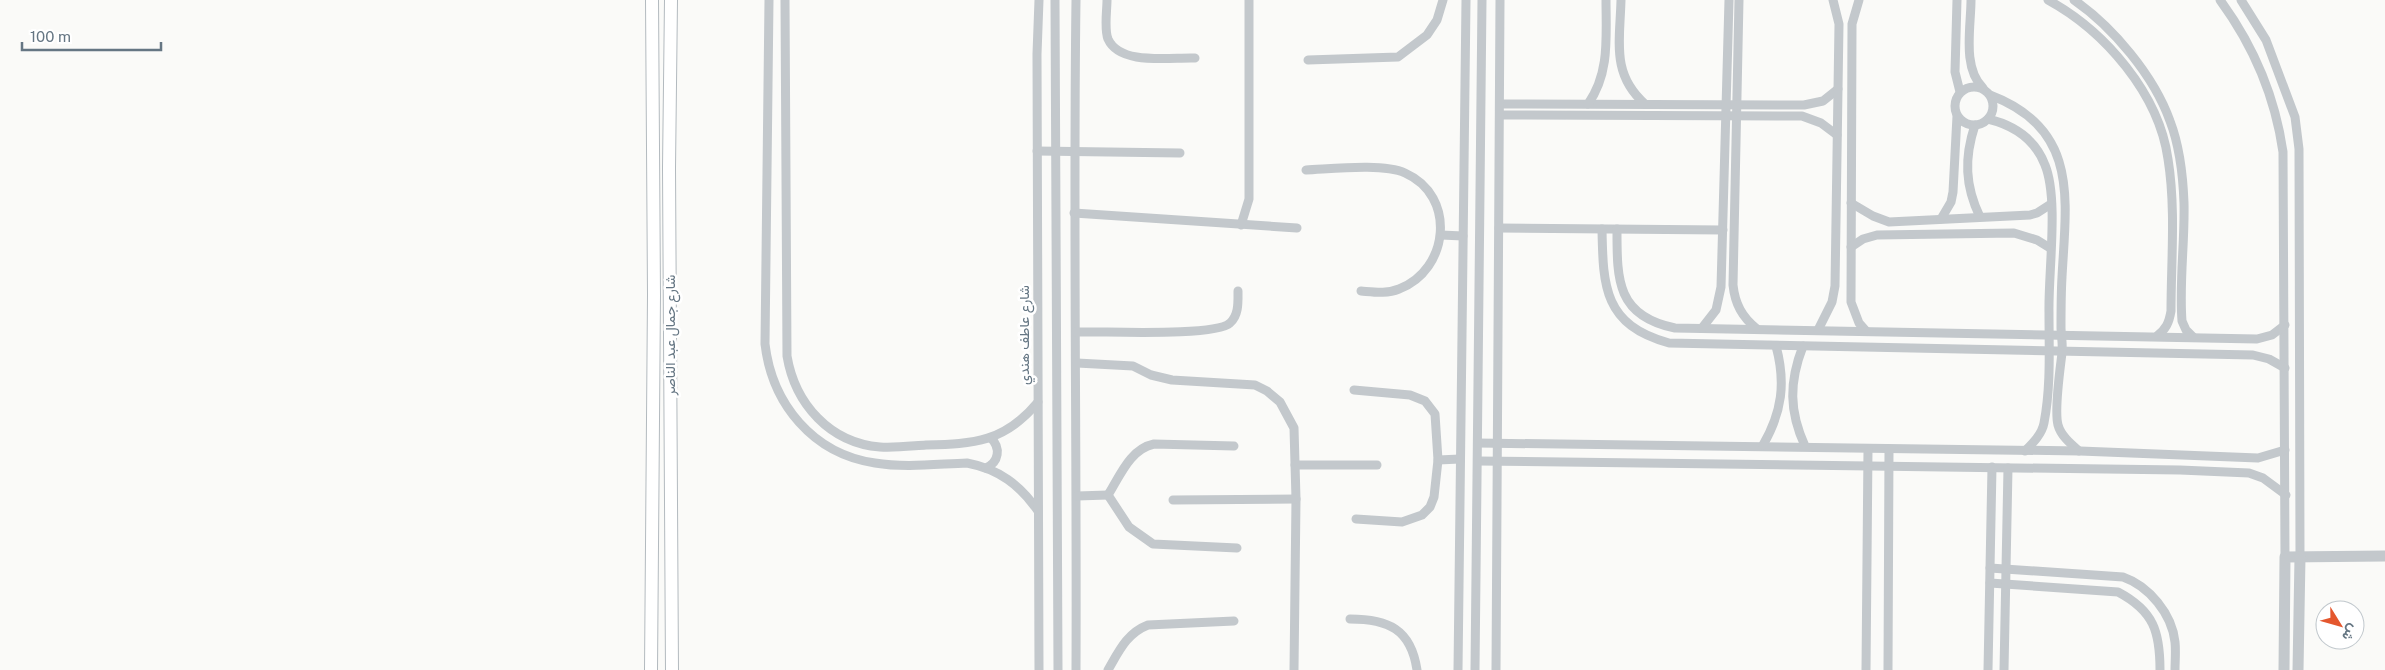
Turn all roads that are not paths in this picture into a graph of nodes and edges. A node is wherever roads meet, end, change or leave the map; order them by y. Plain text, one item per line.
1 (652, 0) edge
2 (671, 0) edge
3 (769, 0) edge
4 (785, 0) edge
5 (1040, 0) edge
6 (1055, 0) edge
7 (1076, 0) edge
8 (1107, 0) edge
9 (1249, 0) edge
10 (1443, 0) edge
11 (1466, 0) edge
12 (1482, 0) edge
13 (1500, 0) edge
14 (1606, 0) edge
15 (1621, 0) edge
16 (1729, 0) edge
17 (1833, 0) edge
18 (1859, 0) edge
19 (1957, 0) edge
20 (1971, 0) edge
21 (2048, 0) edge
22 (2074, 0) edge
23 (2220, 0) edge
24 (2241, 0) edge
25 (1740, 1) edge
26 (1195, 58) dead end
27 (1308, 60) dead end
28 (1983, 88) junction
29 (1838, 89) junction
30 (1960, 92) junction
31 (1990, 95) junction
32 (1500, 104) junction
33 (1588, 104) junction
34 (1645, 104) junction
35 (1726, 104) junction
36 (1737, 104) junction
37 (1500, 115) junction
38 (1726, 116) junction
39 (1737, 116) junction
40 (1957, 116) junction
41 (1988, 119) junction
42 (1975, 125) junction
43 (1837, 135) junction
44 (1074, 150) junction
45 (1037, 151) junction
46 (1056, 151) junction
47 (1180, 153) dead end
48 (653, 168) junction
49 (669, 168) junction
50 (1306, 170) dead end
51 (654, 204) junction
52 (1851, 204) junction
53 (2051, 204) junction
54 (670, 206) junction
55 (1074, 213) junction
56 (1980, 217) junction
57 (1941, 219) junction
58 (1241, 225) junction
59 (1297, 228) dead end
60 (1499, 228) junction
61 (1602, 229) junction
62 (1617, 229) junction
63 (1723, 230) junction
64 (1441, 235) junction
65 (1463, 236) junction
66 (1851, 247) junction
67 (2050, 248) junction
68 (1238, 291) dead end
69 (1361, 291) dead end
70 (2285, 325) junction
71 (1702, 328) junction
72 (1757, 329) junction
73 (1818, 330) junction
74 (1866, 331) junction
75 (1076, 332) junction
76 (2049, 336) junction
77 (2061, 336) junction
78 (2157, 336) junction
79 (2193, 337) junction
80 (1776, 346) junction
81 (1803, 346) junction
82 (2049, 350) junction
83 (2062, 351) junction
84 (1077, 363) junction
85 (2285, 368) junction
86 (1354, 390) dead end
87 (1038, 402) junction
88 (990, 438) junction
89 (1478, 443) junction
90 (1496, 443) junction
91 (1763, 445) junction
92 (1234, 446) dead end
93 (1806, 446) junction
94 (1868, 449) junction
95 (1889, 449) junction
96 (2285, 450) junction
97 (2025, 451) junction
98 (2080, 451) junction
99 (1460, 459) junction
100 (1438, 460) junction
101 (1478, 461) junction
102 (1496, 461) junction
103 (1295, 465) junction
104 (1377, 465) dead end
105 (1868, 466) junction
106 (1889, 466) junction
107 (986, 468) junction
108 (1992, 468) junction
109 (2008, 468) junction
110 (1108, 495) junction
111 (2286, 495) junction
112 (1077, 496) junction
113 (1296, 499) junction
114 (1173, 500) dead end
115 (1038, 511) junction
116 (1356, 519) dead end
117 (1237, 548) dead end
118 (2385, 556) edge
119 (2285, 557) junction
120 (2300, 557) junction
121 (1990, 568) junction
122 (2006, 569) junction
123 (1990, 583) junction
124 (2006, 584) junction
125 (1350, 619) dead end
126 (1234, 621) dead end
127 (651, 670) edge
128 (672, 670) edge
129 (1039, 670) edge
130 (1058, 670) edge
131 (1076, 670) edge
132 (1108, 670) edge
133 (1294, 670) edge
134 (1417, 670) edge
135 (1427, 670) edge
136 (1458, 670) edge
137 (1475, 670) edge
138 (1496, 670) edge
139 (1866, 670) edge
140 (1888, 670) edge
141 (1988, 670) edge
142 (2004, 670) edge
143 (2160, 670) edge
144 (2175, 670) edge
145 (2284, 670) edge
146 (2298, 670) edge

1 - 48 main road, شارع جمال عبد الناصر
2 - 49 main road, شارع جمال عبد الناصر
3 - 107 street
4 - 88 street
5 - 45 street, شارع عاطف هندي
6 - 46 street
7 - 44 street
8 - 26 street
9 - 58 street
10 - 27 street
11 - 65 street
12 - 89 street
13 - 32 street
14 - 33 street
15 - 34 street
16 - 35 street
17 - 29 street
18 - 52 street
19 - 30 street
20 - 28 street
21 - 78 street
22 - 79 street
23 - 70 street
24 - 120 street
25 - 36 street
28 - 30 street
28 - 31 street
29 - 36 street
29 - 43 street
30 - 40 street
31 - 41 street
31 - 77 street
32 - 33 street
32 - 37 street
33 - 34 street
34 - 35 street
35 - 36 street
35 - 38 street
36 - 39 street
37 - 38 street
37 - 60 street
38 - 39 street
38 - 63 street
39 - 43 street
39 - 72 street
40 - 42 street
40 - 57 street
41 - 42 street
41 - 53 street
42 - 56 street
43 - 73 street
44 - 46 street
44 - 47 street
44 - 55 street
45 - 46 street
45 - 87 street, شارع عاطف هندي
46 - 130 street
48 - 49 main road
48 - 51 main road, شارع جمال عبد الناصر
49 - 54 main road, شارع جمال عبد الناصر
50 - 64 street
51 - 54 main road
51 - 127 main road, شارع جمال عبد الناصر
52 - 57 street
52 - 66 street
53 - 56 street
53 - 67 street
54 - 128 main road, شارع جمال عبد الناصر
55 - 58 street
55 - 75 street
56 - 57 street
58 - 59 street
60 - 61 street
60 - 90 street
61 - 62 street
61 - 80 street
62 - 63 street
62 - 71 street
63 - 71 street
64 - 65 street
64 - 69 street
65 - 99 street
66 - 67 street
66 - 74 street
67 - 76 street
68 - 75 street
70 - 79 street
70 - 85 street
71 - 72 street
72 - 73 street
73 - 74 street
74 - 76 street
75 - 84 street
76 - 77 street
76 - 82 street
77 - 78 street
77 - 83 street
78 - 79 street
80 - 81 street
80 - 91 street
81 - 82 street
81 - 93 street
82 - 83 street
82 - 97 street
83 - 85 street
83 - 98 street
84 - 103 street
84 - 112 street
85 - 96 street
86 - 100 street
87 - 88 street
87 - 115 street, شارع عاطف هندي
88 - 107 street
89 - 90 street
89 - 101 street
90 - 91 street
90 - 102 street
91 - 93 street
92 - 110 street
93 - 94 street
94 - 95 street
94 - 105 street
95 - 97 street
95 - 106 street
96 - 98 street
96 - 111 street
97 - 98 street
99 - 100 street
99 - 136 street
100 - 116 street
101 - 102 street
101 - 137 street
102 - 105 street
102 - 138 street
103 - 104 street
103 - 113 street
105 - 106 street
105 - 139 street
106 - 108 street
106 - 140 street
107 - 115 street
108 - 109 street
108 - 121 street
109 - 111 street
109 - 122 street
110 - 112 street
110 - 117 street
111 - 119 street
112 - 131 street
113 - 114 street
113 - 133 street
115 - 129 street, شارع عاطف هندي
118 - 120 street
119 - 120 street
119 - 145 street
120 - 146 street
121 - 122 street
121 - 123 street
122 - 124 street
122 - 144 street
123 - 124 street
123 - 141 street
124 - 142 street
124 - 143 street
125 - 134 street
126 - 132 street
134 - 135 street

